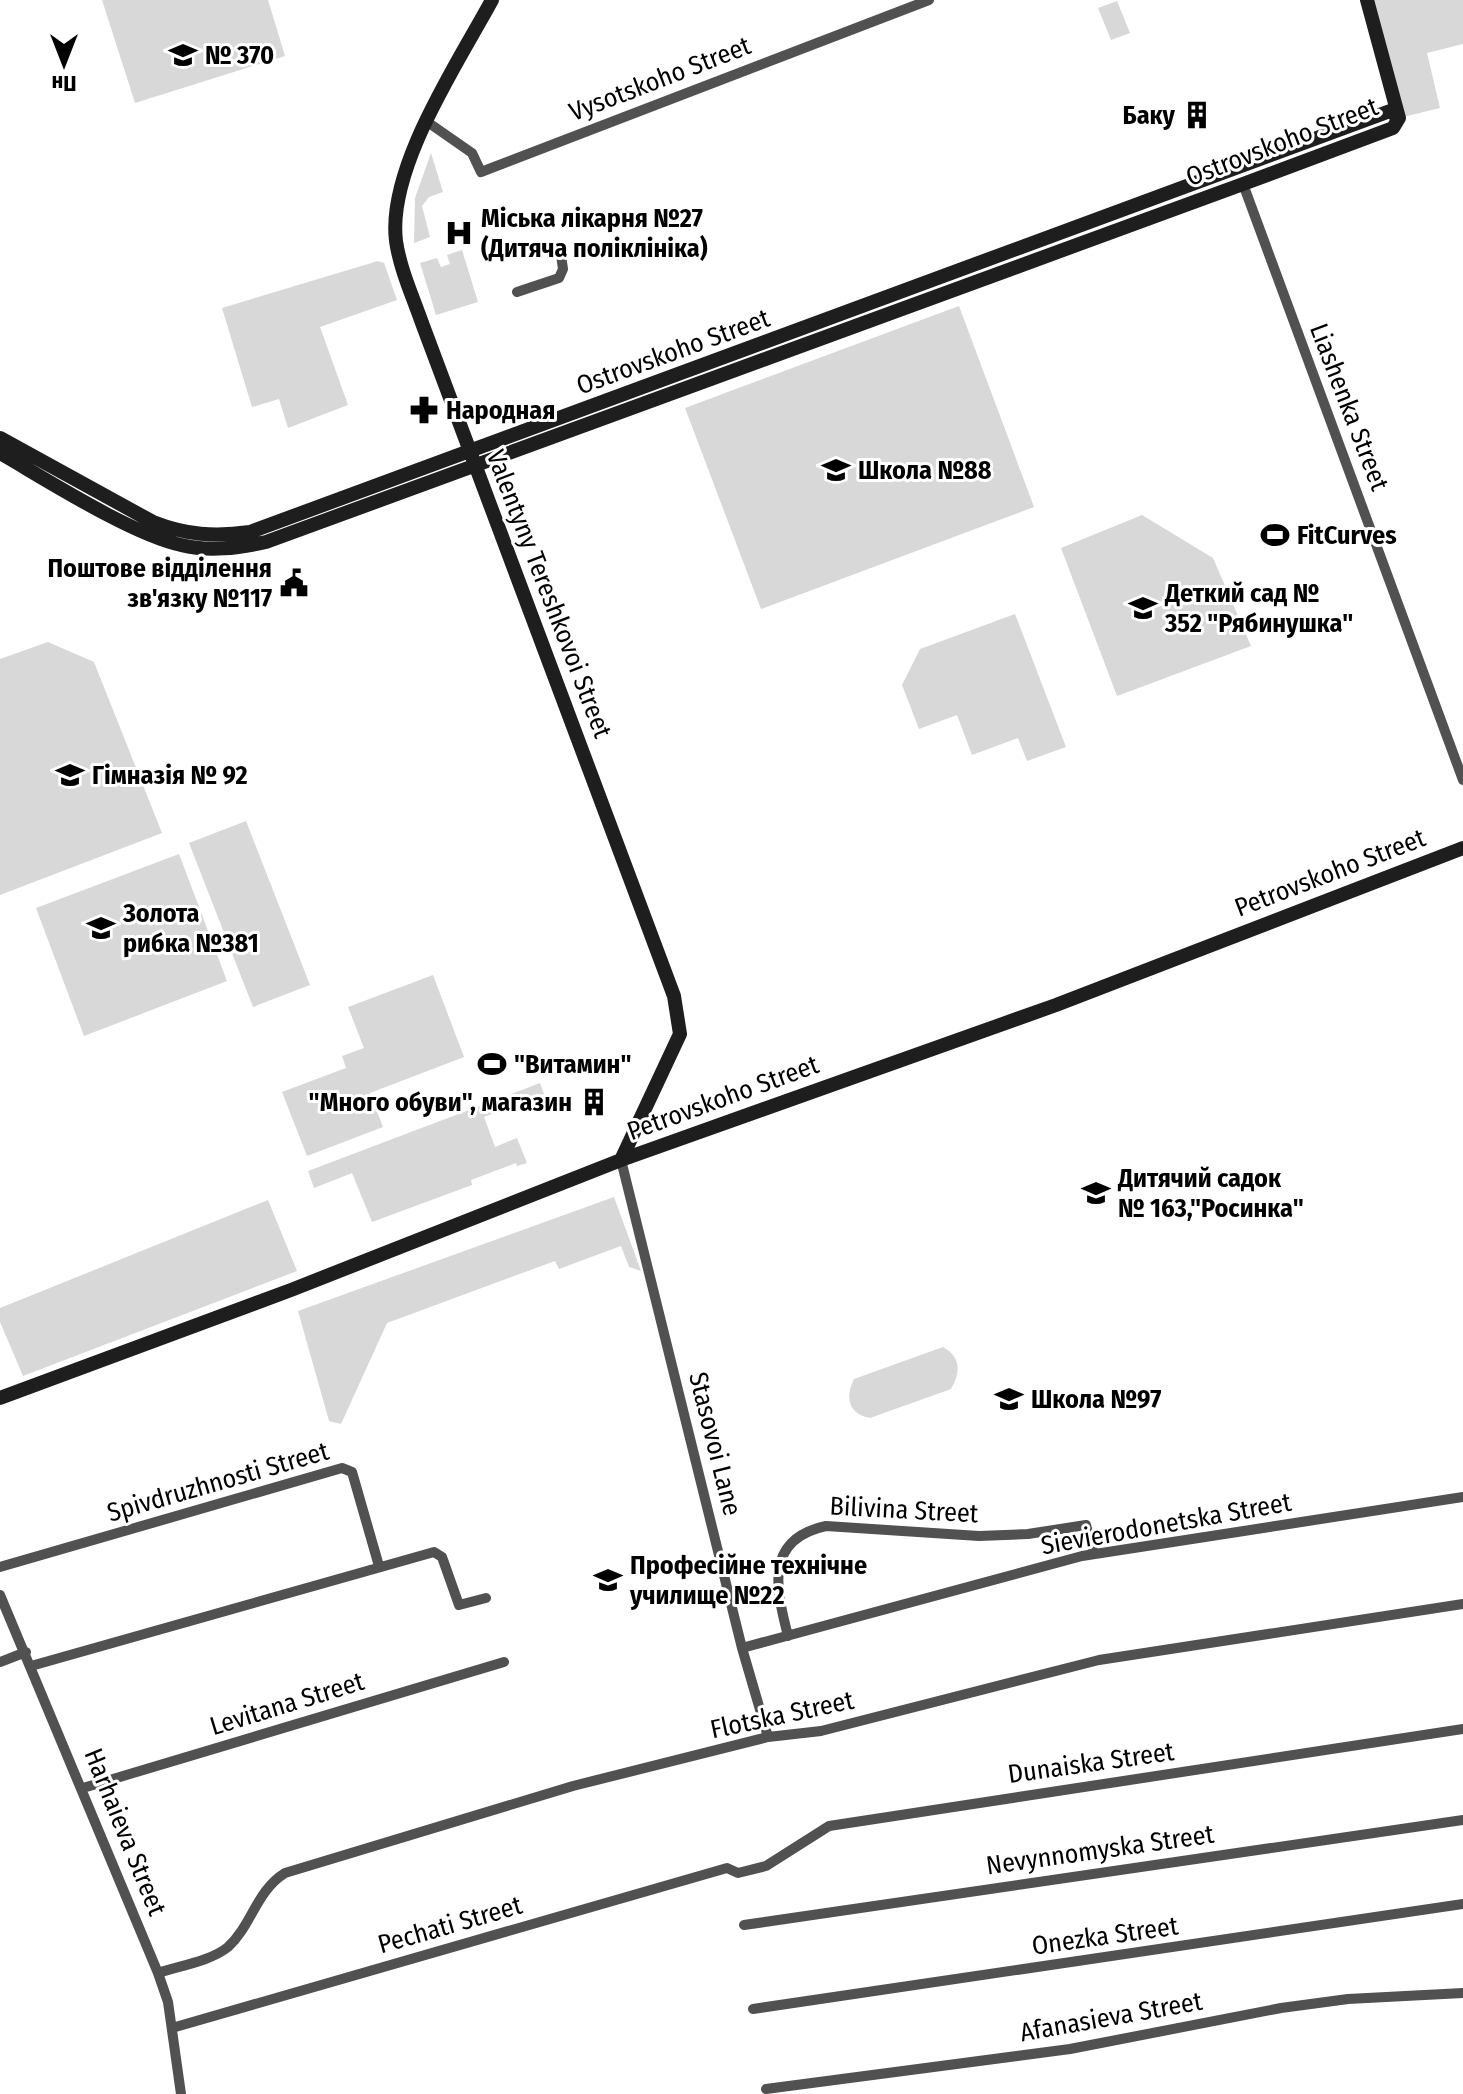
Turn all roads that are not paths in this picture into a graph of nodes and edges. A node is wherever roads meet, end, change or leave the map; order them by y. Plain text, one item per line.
1 (492, 0) edge
2 (929, 0) edge
3 (1367, 0) edge
4 (1399, 118) junction
5 (426, 121) junction
6 (1243, 184) junction
7 (561, 255) dead end
8 (517, 292) dead end
9 (0, 438) edge
10 (0, 453) edge
11 (473, 459) junction
12 (81, 490) junction
13 (1463, 780) edge
14 (1463, 848) edge
15 (621, 1160) junction
16 (0, 1398) edge
17 (1463, 1497) edge
18 (1094, 1554) junction
19 (379, 1566) junction
20 (0, 1567) edge
21 (0, 1595) edge
22 (486, 1598) dead end
23 (1463, 1604) edge
24 (788, 1636) junction
25 (742, 1648) junction
26 (26, 1652) junction
27 (0, 1662) edge
28 (504, 1662) dead end
29 (31, 1666) junction
30 (1463, 1729) edge
31 (768, 1737) junction
32 (83, 1788) junction
33 (1463, 1820) edge
34 (738, 1873) joint
35 (1463, 1904) edge
36 (744, 1925) dead end
37 (158, 1973) junction
38 (1463, 1993) edge
39 (753, 2009) dead end
40 (172, 2028) junction
41 (766, 2089) dead end
42 (181, 2094) edge

1 - 5 street, Valentyny Tereshkovoi Street
2 - 5 street, Vysotskoho Street
3 - 4 street
4 - 6 street, Ostrovskoho Street
4 - 11 street, Ostrovskoho Street
5 - 11 street, Valentyny Tereshkovoi Street
6 - 11 street, Ostrovskoho Street
6 - 13 street, Liashenka Street
7 - 8 street
9 - 12 street, Ostrovskoho Street
10 - 12 street, Ostrovskoho Street
11 - 12 street, Ostrovskoho Street
11 - 15 street, Valentyny Tereshkovoi Street
14 - 15 street, Petrovskoho Street
15 - 16 street, Petrovskoho Street
15 - 25 street, Stasovoi Lane
17 - 18 street, Sievierodonetska Street
18 - 24 street, Sievierodonetska Street
18 - 24 street, Bilivina Street
19 - 20 street, Spivdruzhnosti Street
19 - 22 street
19 - 29 street
21 - 26 street, Harhaieva Street
23 - 31 street, Flotska Street
24 - 25 street, Sievierodonetska Street
25 - 31 street, Stasovoi Lane
26 - 27 street
26 - 29 street, Harhaieva Street
28 - 32 street, Levitana Street
29 - 32 street, Harhaieva Street
30 - 34 street, Dunaiska Street
31 - 37 street, Flotska Street
32 - 37 street, Harhaieva Street
33 - 36 street, Nevynnomyska Street
34 - 40 street, Pechati Street
35 - 39 street, Onezka Street
37 - 40 street, Harhaieva Street
38 - 41 street, Afanasieva Street
40 - 42 street, Harhaieva Street

